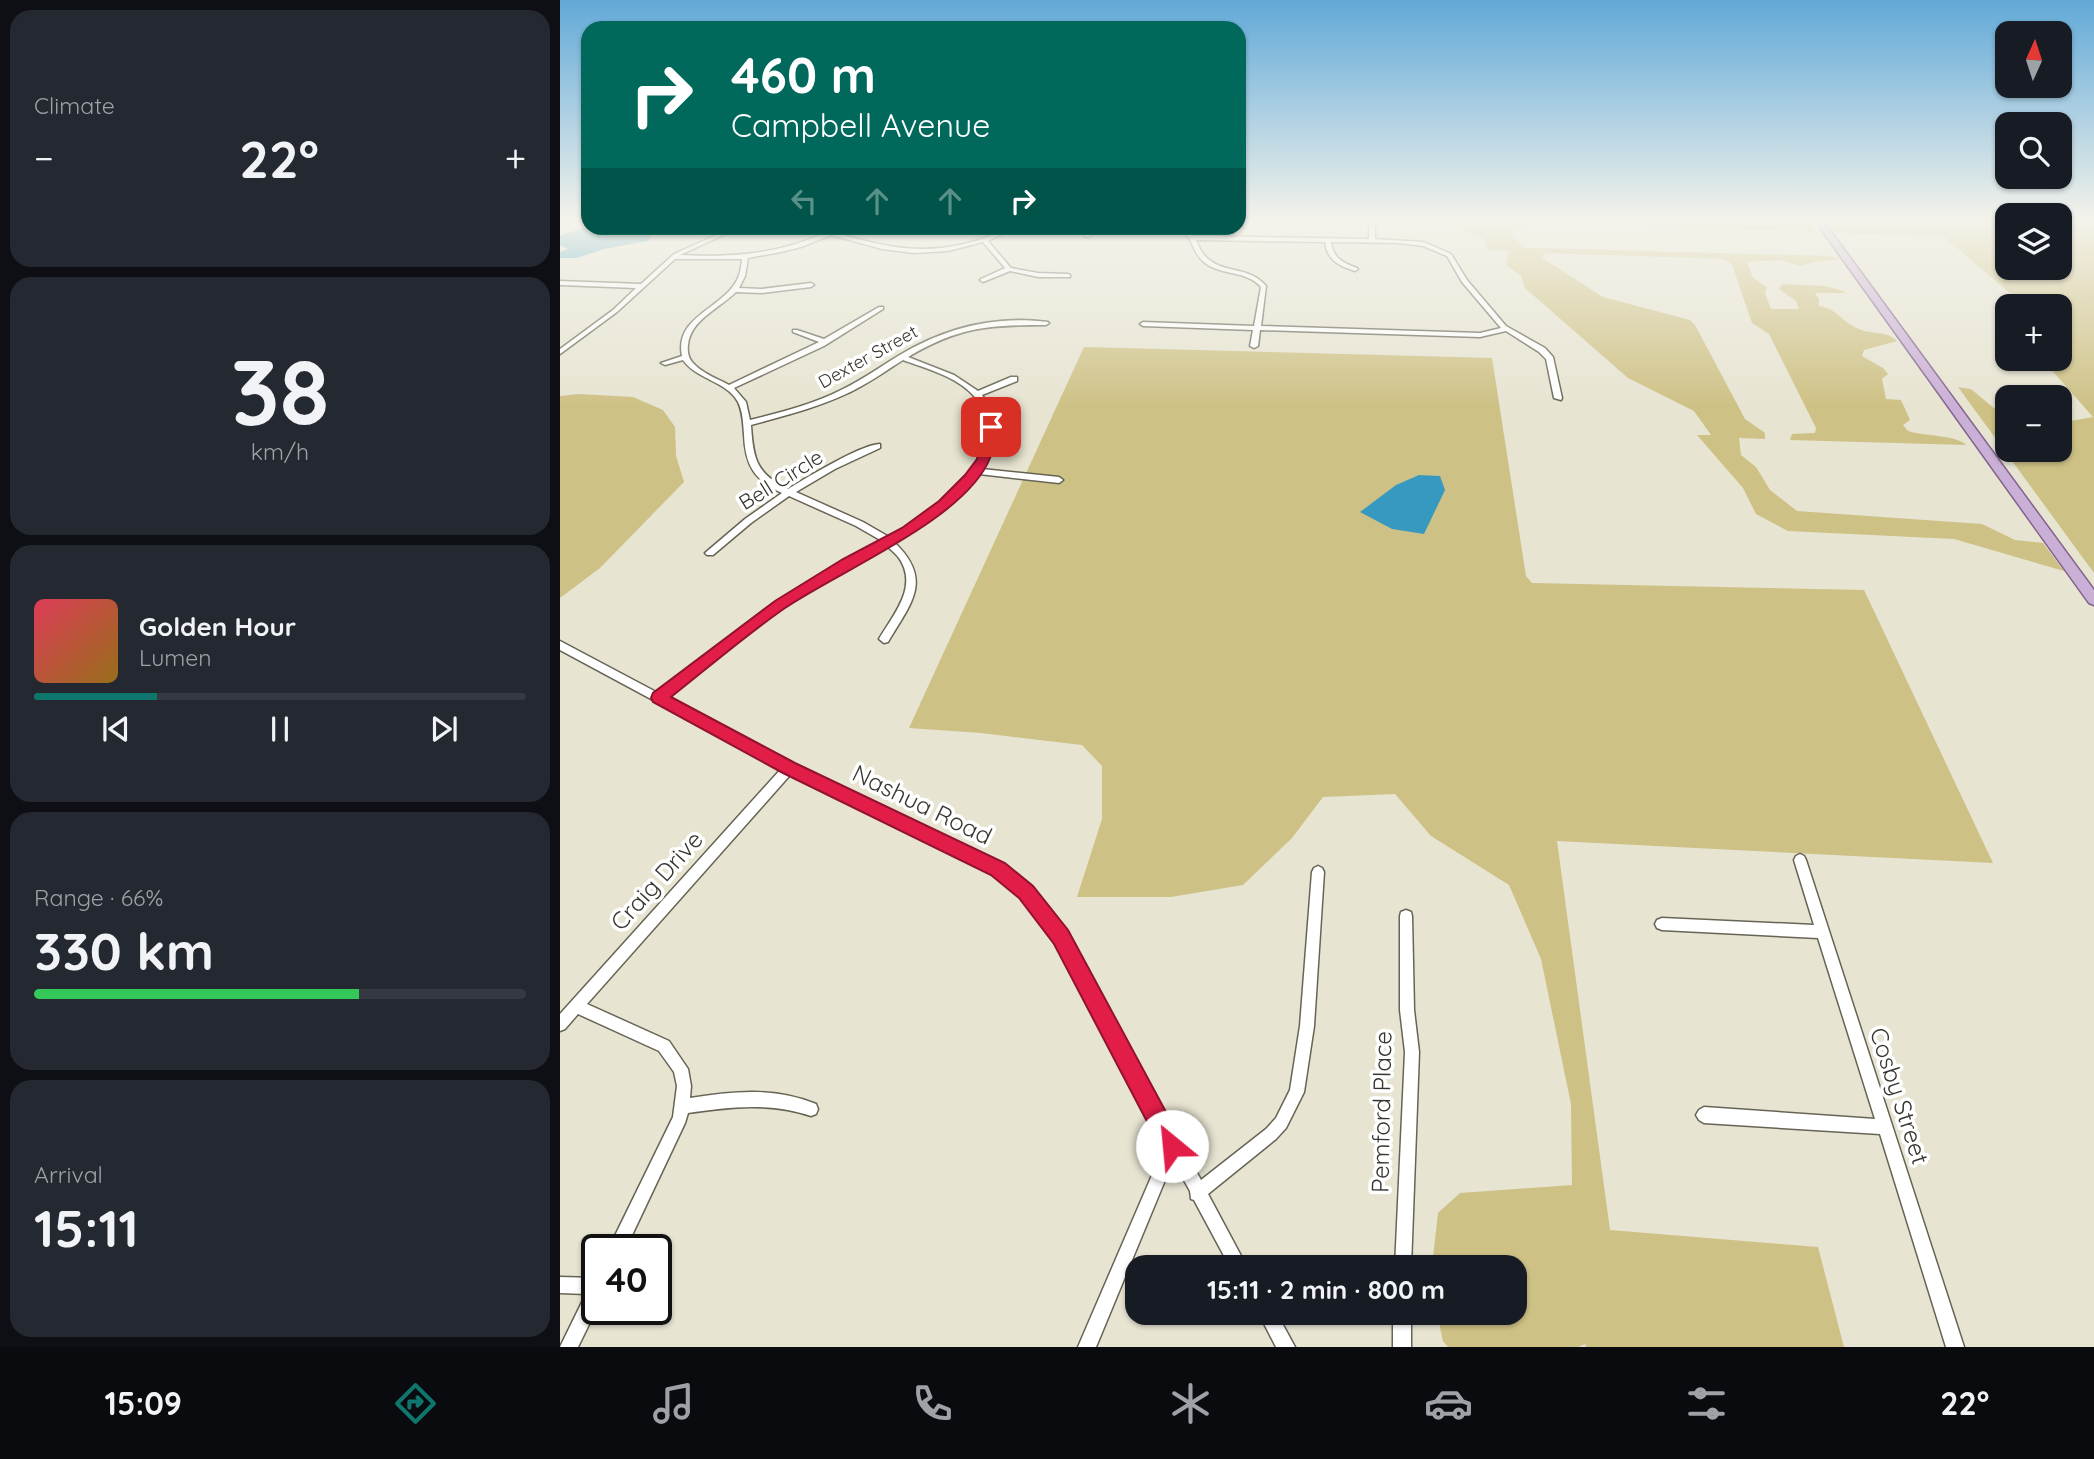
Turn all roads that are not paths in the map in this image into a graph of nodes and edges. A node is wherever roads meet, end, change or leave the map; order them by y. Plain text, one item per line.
1 (647, 281) edge
2 (740, 281) edge
3 (1258, 281) edge
4 (1464, 281) edge
5 (1863, 281) edge
6 (560, 283) edge
7 (811, 285) dead end
8 (641, 286) junction
9 (734, 290) junction
10 (881, 308) dead end
11 (1046, 323) dead end
12 (1143, 324) dead end
13 (1258, 329) junction
14 (1507, 329) junction
15 (795, 331) dead end
16 (824, 342) junction
17 (1254, 346) dead end
18 (560, 352) edge
19 (901, 357) junction
20 (685, 358) junction
21 (664, 363) dead end
22 (1014, 379) dead end
23 (729, 388) junction
24 (977, 394) junction
25 (1558, 398) dead end
26 (748, 423) junction
27 (877, 446) dead end
28 (975, 471) junction
29 (1059, 480) dead end
30 (790, 493) junction
31 (887, 542) junction
32 (710, 553) dead end
33 (2094, 600) edge
34 (884, 639) dead end
35 (562, 648) edge
36 (659, 698) junction
37 (789, 768) junction
38 (1800, 860) dead end
39 (1318, 873) dead end
40 (1406, 916) dead end
41 (1662, 924) dead end
42 (1822, 932) junction
43 (577, 1006) junction
44 (560, 1024) edge
45 (683, 1106) junction
46 (811, 1109) dead end
47 (1704, 1115) dead end
48 (1885, 1127) junction
49 (1172, 1146) junction
50 (1197, 1193) junction
51 (624, 1234) edge
52 (1232, 1255) edge
53 (1404, 1255) edge
54 (560, 1285) edge
55 (581, 1287) edge
56 (581, 1322) edge
57 (1273, 1325) edge
58 (1402, 1325) edge
59 (569, 1347) edge
60 (1087, 1347) edge
61 (1286, 1347) edge
62 (1402, 1347) edge
63 (1955, 1347) edge

1 - 8 street
2 - 9 street
3 - 13 street
4 - 14 street
5 - 33 main road
6 - 8 street
7 - 9 street
8 - 18 street
9 - 20 street
10 - 16 street
11 - 19 street, Dexter Street
12 - 13 street
13 - 14 street
13 - 17 street
14 - 25 street
15 - 16 street
16 - 23 street
19 - 24 street
19 - 26 street, Dexter Street
20 - 21 street
20 - 23 street
22 - 24 street
23 - 26 street
24 - 28 street
26 - 30 street
27 - 30 street, Bell Circle
28 - 29 street
28 - 31 street
30 - 31 street
30 - 32 street, Bell Circle
31 - 34 street
31 - 36 street
35 - 36 street, Nashua Road
36 - 37 street, Nashua Road
37 - 43 street, Craig Drive
37 - 49 street, Nashua Road
38 - 42 street, Cosby Street
39 - 50 street
40 - 53 street, Pemford Place
41 - 42 street
42 - 48 street, Cosby Street
43 - 44 street, Craig Drive
43 - 45 street
45 - 46 street
45 - 51 street
47 - 48 street
48 - 63 street, Cosby Street
49 - 50 street, Nashua Road
49 - 60 street
50 - 52 street, Nashua Road
54 - 55 street
56 - 59 street
57 - 61 street
58 - 62 street

